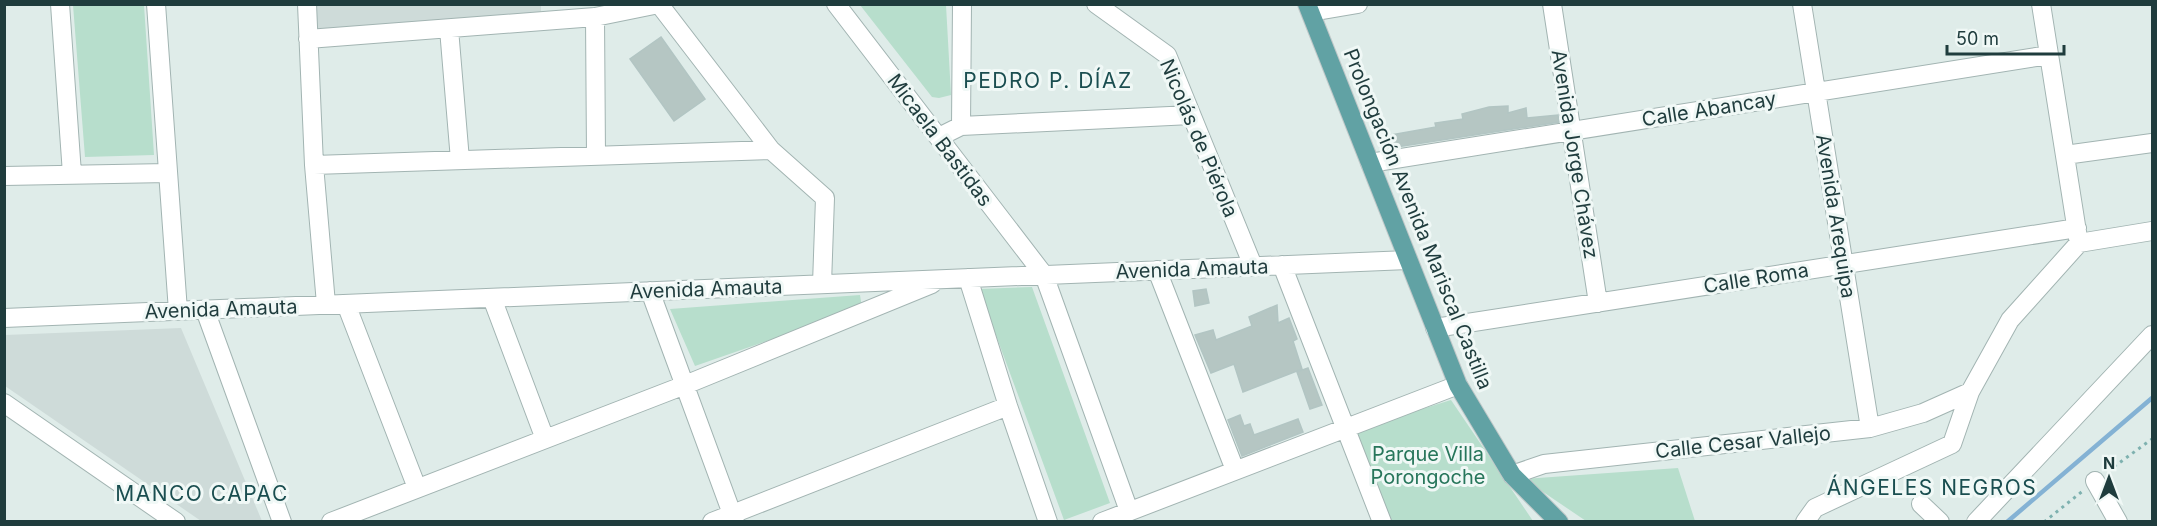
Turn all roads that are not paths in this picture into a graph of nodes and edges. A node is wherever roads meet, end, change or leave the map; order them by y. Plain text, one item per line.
1 (60, 4) edge
2 (156, 4) edge
3 (307, 4) edge
4 (659, 4) edge
5 (836, 4) edge
6 (962, 4) edge
7 (1096, 4) edge
8 (1358, 4) edge
9 (1552, 4) edge
10 (1802, 4) edge
11 (2041, 4) edge
12 (1308, 6) edge
13 (1122, 12) edge
14 (595, 17) junction
15 (449, 29) junction
16 (308, 39) junction
17 (2049, 55) junction
18 (1816, 92) junction
19 (1191, 115) junction
20 (962, 126) junction
21 (1571, 131) junction
22 (939, 137) junction
23 (2152, 143) edge
24 (771, 150) junction
25 (2065, 155) junction
26 (596, 156) junction
27 (460, 160) junction
28 (1370, 163) junction
29 (314, 165) junction
30 (168, 173) junction
31 (72, 174) junction
32 (4, 176) edge
33 (2152, 231) edge
34 (2078, 235) junction
35 (1408, 260) junction
36 (1843, 264) junction
37 (1282, 265) junction
38 (1253, 267) junction
39 (1157, 270) junction
40 (1044, 275) junction
41 (968, 278) junction
42 (943, 279) junction
43 (822, 284) junction
44 (650, 291) junction
45 (492, 298) junction
46 (1598, 303) junction
47 (326, 304) junction
48 (346, 304) junction
49 (205, 310) junction
50 (178, 311) junction
51 (4, 318) edge
52 (1435, 328) junction
53 (2152, 335) edge
54 (685, 385) junction
55 (1458, 385) junction
56 (1970, 392) junction
57 (4, 403) edge
58 (1008, 406) junction
59 (1346, 428) junction
60 (1870, 428) junction
61 (545, 439) junction
62 (1235, 470) junction
63 (1512, 475) junction
64 (2095, 481) dead end
65 (417, 488) junction
66 (1921, 504) dead end
67 (1129, 511) junction
68 (734, 518) edge
69 (176, 522) edge
70 (282, 522) edge
71 (331, 522) edge
72 (712, 522) edge
73 (1048, 522) edge
74 (1102, 522) edge
75 (1382, 522) edge
76 (1559, 522) edge
77 (1805, 522) edge
78 (1940, 522) edge
79 (1976, 522) edge
80 (2118, 522) edge

1 - 31 street
2 - 30 street
3 - 16 street
4 - 14 street
4 - 24 street
5 - 22 street, Micaela Bastidas
6 - 20 street
7 - 13 street, Nicolás de Piérola
8 - 12 street
9 - 21 street, Avenida Jorge Chávez
10 - 18 street, Avenida Arequipa
11 - 17 street
12 - 28 main road, Prolongación Avenida Mariscal Castilla
13 - 19 street, Nicolás de Piérola
14 - 15 street
14 - 26 street
15 - 16 street
15 - 27 street
16 - 29 street
17 - 18 street, Calle Abancay
17 - 25 street
18 - 21 street, Calle Abancay
18 - 36 street, Avenida Arequipa
19 - 20 street
19 - 38 street, Nicolás de Piérola
20 - 22 street
21 - 28 street, Calle Abancay
21 - 46 street, Avenida Jorge Chávez
22 - 40 street, Micaela Bastidas
23 - 25 street
24 - 26 street
24 - 43 street
25 - 34 street
26 - 27 street
27 - 29 street
28 - 35 main road, Prolongación Avenida Mariscal Castilla
29 - 47 street
30 - 31 street
30 - 50 street
31 - 32 street
33 - 34 street, Calle Roma
34 - 36 street, Calle Roma
34 - 56 street
35 - 37 street, Avenida Amauta
35 - 52 main road, Prolongación Avenida Mariscal Castilla
36 - 46 street, Calle Roma
36 - 60 street, Avenida Arequipa
37 - 38 street, Avenida Amauta
37 - 59 street
38 - 39 street, Avenida Amauta
39 - 40 street, Avenida Amauta
39 - 62 street
40 - 41 street, Avenida Amauta
40 - 67 street, Micaela Bastidas
41 - 42 street, Avenida Amauta
41 - 58 street
42 - 43 street, Avenida Amauta
42 - 54 street
43 - 44 street, Avenida Amauta
44 - 45 street, Avenida Amauta
44 - 54 street
45 - 48 street, Avenida Amauta
45 - 61 street
46 - 52 street, Calle Roma
47 - 48 street, Avenida Amauta
47 - 49 street, Avenida Amauta
48 - 65 street
49 - 50 street, Avenida Amauta
49 - 70 street
50 - 51 street, Avenida Amauta
52 - 55 main road, Prolongación Avenida Mariscal Castilla
53 - 79 street
54 - 61 street
54 - 68 street
55 - 59 street
55 - 63 main road, Prolongación Avenida Mariscal Castilla
56 - 60 street, Calle Cesar Vallejo
56 - 77 street
57 - 69 street
58 - 68 street
58 - 73 street
59 - 62 street
59 - 75 street
60 - 63 street, Calle Cesar Vallejo
61 - 65 street
62 - 67 street
63 - 76 main road, Prolongación Avenida Mariscal Castilla
64 - 80 street
65 - 71 street
66 - 78 street
67 - 74 street
68 - 72 street

